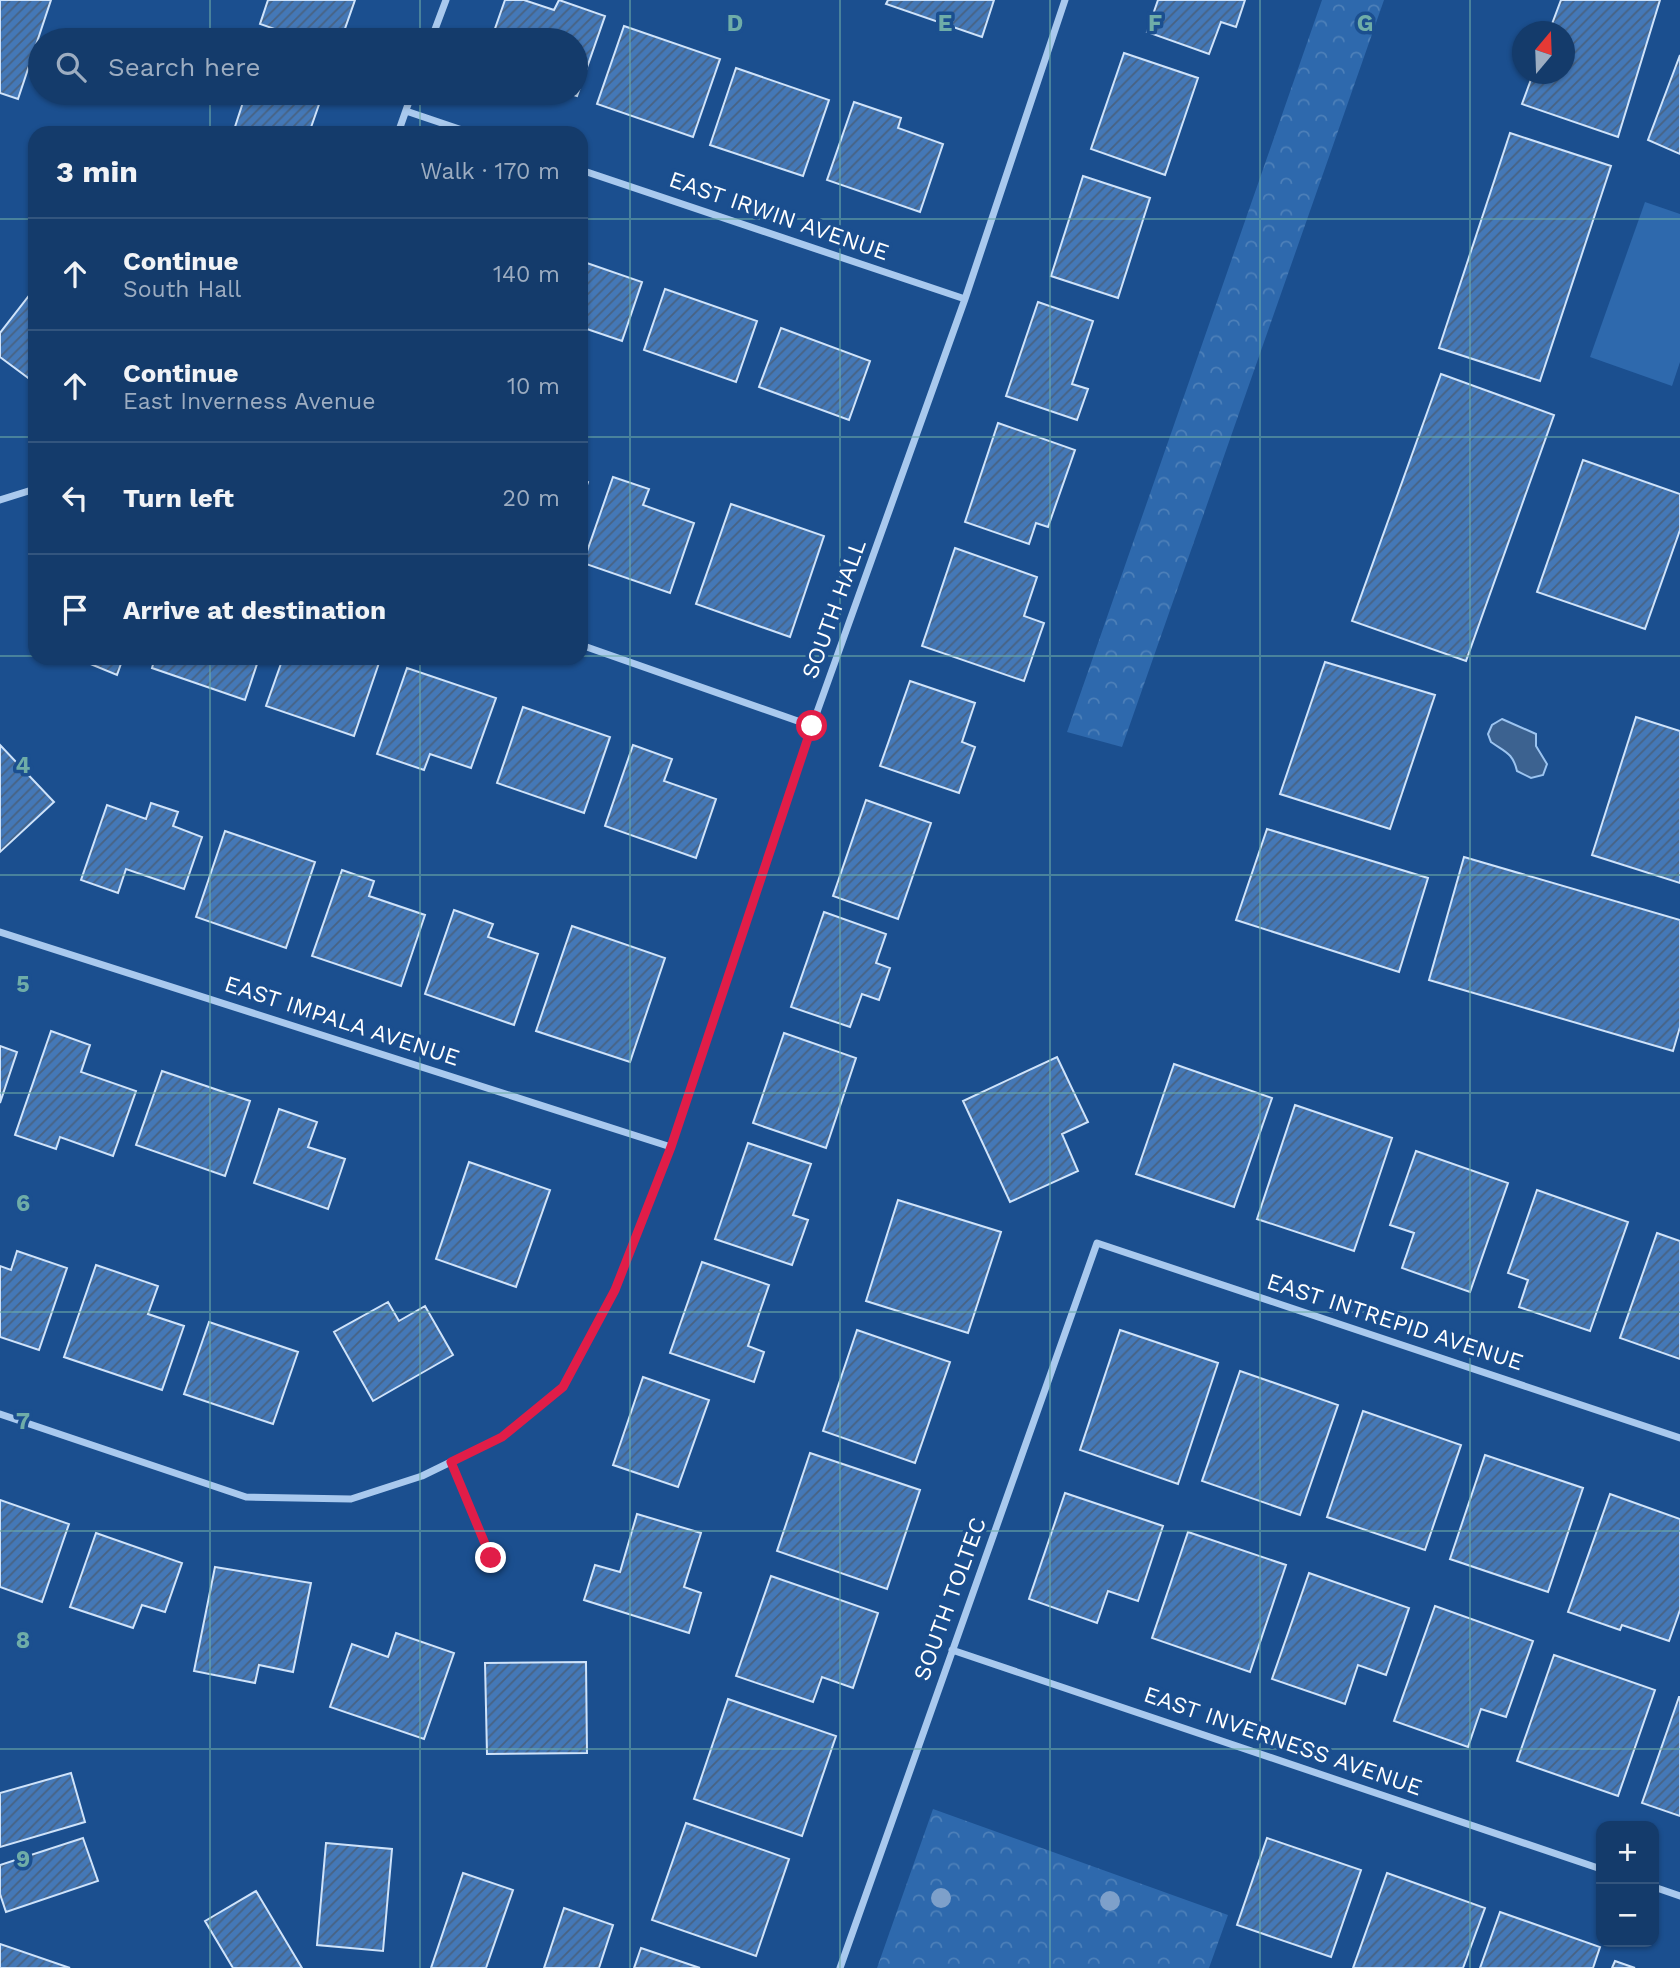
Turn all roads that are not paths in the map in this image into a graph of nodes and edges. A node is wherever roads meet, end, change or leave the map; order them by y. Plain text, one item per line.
1 (446, 0) edge
2 (1065, 0) edge
3 (436, 28) edge
4 (408, 105) edge
5 (406, 111) junction
6 (401, 126) edge
7 (450, 126) edge
8 (588, 172) edge
9 (965, 299) junction
10 (28, 491) edge
11 (0, 500) edge
12 (588, 647) edge
13 (812, 726) junction
14 (0, 932) edge
15 (671, 1147) junction
16 (1097, 1243) joint
17 (0, 1414) edge
18 (1680, 1438) edge
19 (451, 1462) junction
20 (491, 1558) dead end
21 (953, 1650) junction
22 (1596, 1867) edge
23 (1659, 1889) edge
24 (1680, 1896) edge
25 (840, 1968) edge

1 - 3 street
2 - 9 street, SOUTH HALL
4 - 5 street
5 - 6 street
5 - 7 street
8 - 9 street, EAST IRWIN AVENUE
9 - 13 street, SOUTH HALL
10 - 11 street
12 - 13 street
13 - 15 street, SOUTH HALL
14 - 15 street, EAST IMPALA AVENUE
15 - 19 street, SOUTH HALL
16 - 18 street, EAST INTREPID AVENUE
16 - 21 street, SOUTH TOLTEC
17 - 19 street
19 - 20 street
21 - 22 street, EAST INVERNESS AVENUE
21 - 25 street, SOUTH TOLTEC
23 - 24 street

